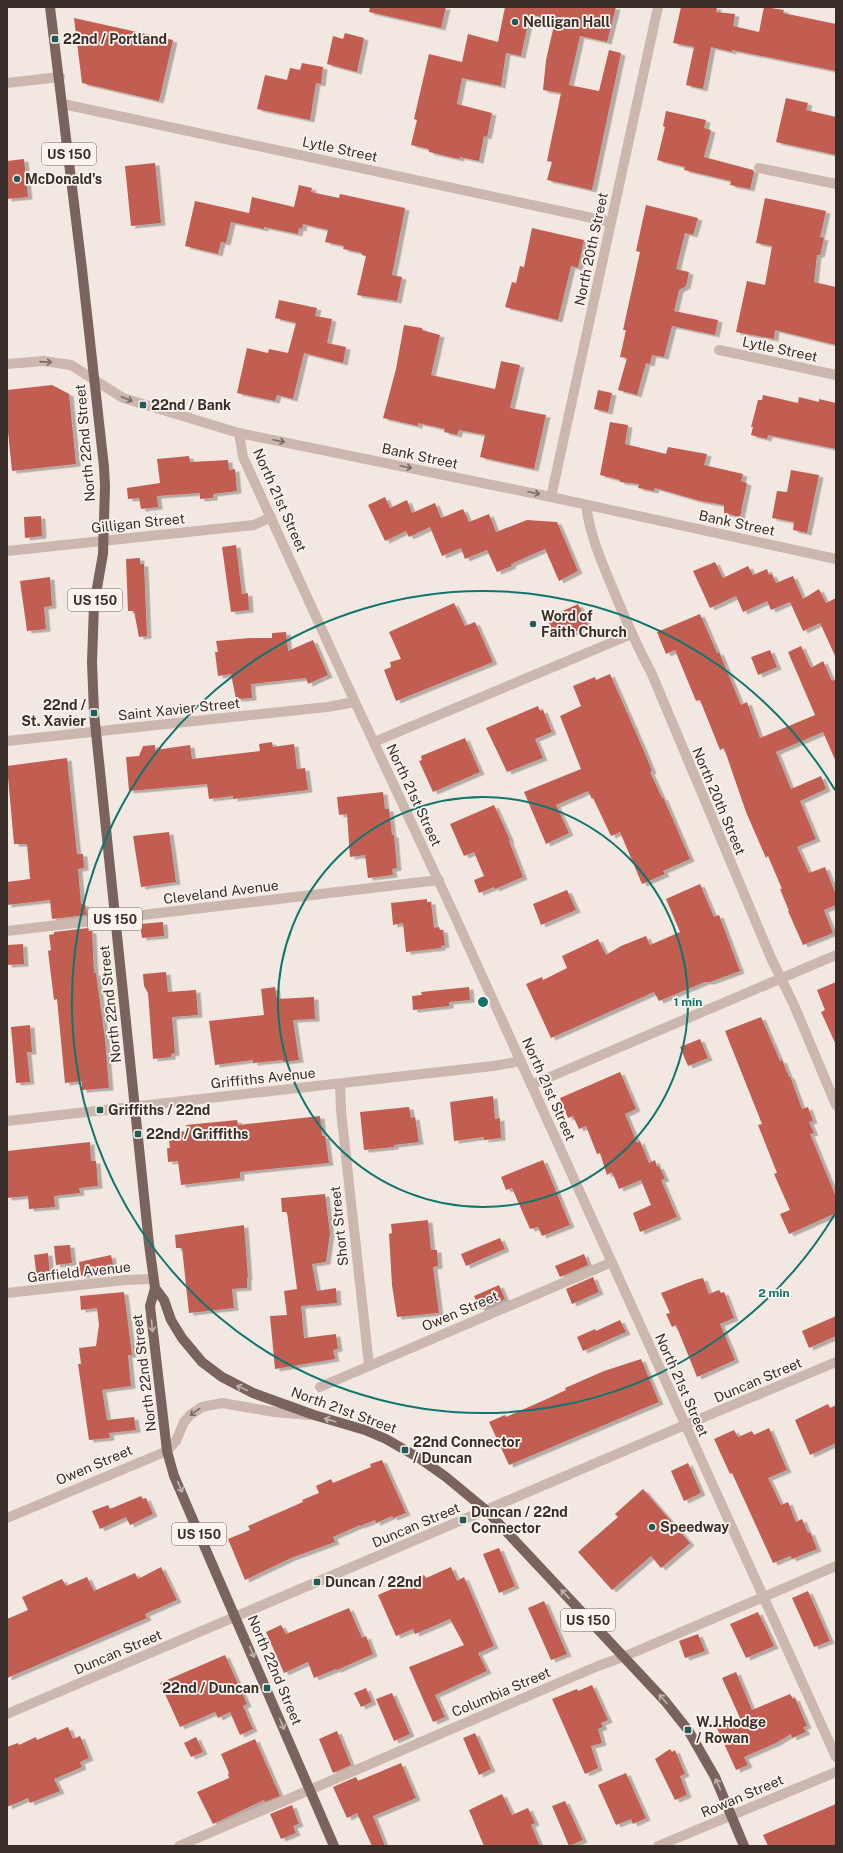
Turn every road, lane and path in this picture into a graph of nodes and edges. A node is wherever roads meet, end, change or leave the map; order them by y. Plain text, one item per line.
1 (50, 7) edge
2 (658, 7) edge
3 (60, 77) junction
4 (7, 83) edge
5 (63, 104) junction
6 (759, 168) dead end
7 (836, 184) edge
8 (611, 222) junction
9 (719, 350) dead end
10 (7, 364) edge
11 (836, 375) edge
12 (94, 379) junction
13 (239, 433) junction
14 (551, 497) junction
15 (586, 505) junction
16 (271, 516) junction
17 (104, 540) junction
18 (7, 551) edge
19 (836, 559) edge
20 (632, 634) junction
21 (355, 702) junction
22 (96, 733) junction
23 (7, 742) edge
24 (374, 742) junction
25 (439, 880) junction
26 (115, 918) junction
27 (7, 931) edge
28 (836, 955) edge
29 (781, 979) junction
30 (521, 1061) junction
31 (340, 1084) junction
32 (531, 1085) junction
33 (836, 1105) edge
34 (135, 1106) junction
35 (7, 1121) edge
36 (612, 1262) junction
37 (154, 1284) junction
38 (7, 1293) edge
39 (836, 1362) edge
40 (369, 1365) junction
41 (320, 1387) dead end
42 (314, 1416) junction
43 (685, 1425) junction
44 (167, 1451) junction
45 (487, 1511) junction
46 (7, 1518) edge
47 (836, 1566) edge
48 (764, 1596) junction
49 (236, 1616) junction
50 (623, 1658) junction
51 (7, 1714) edge
52 (836, 1757) edge
53 (836, 1772) edge
54 (310, 1790) junction
55 (731, 1816) junction
56 (179, 1846) edge
57 (334, 1846) edge
58 (658, 1846) edge
59 (744, 1846) edge

1 - 3 main road, North 22nd Street / US 150
2 - 8 street, North 20th Street
3 - 4 street
3 - 5 main road, North 22nd Street / US 150
5 - 8 street, Lytle Street
5 - 12 main road, North 22nd Street / US 150
6 - 7 street
8 - 14 street, North 20th Street
9 - 11 street, Lytle Street
10 -> 12 street, Bank Street
12 -> 13 street, Bank Street
12 - 17 main road, North 22nd Street / US 150
13 -> 14 street, Bank Street
13 - 16 street, North 21st Street
14 - 15 street, Bank Street
15 - 19 street, Bank Street
15 - 20 street, North 20th Street
16 - 17 street, Gilligan Street
16 - 21 street, North 21st Street
17 - 18 street, Gilligan Street
17 - 22 main road, North 22nd Street / US 150
20 - 24 street
20 - 29 street, North 20th Street
21 - 22 street, Saint Xavier Street
21 - 24 street, North 21st Street
22 - 23 street, Saint Xavier Street
22 - 26 main road, North 22nd Street / US 150
24 - 25 street, North 21st Street
25 - 26 street, Cleveland Avenue
25 - 30 street, North 21st Street
26 - 27 street, Cleveland Avenue
26 - 34 main road, North 22nd Street / US 150
28 - 29 street
29 - 32 street
29 - 33 street, North 20th Street
30 - 31 street, Griffiths Avenue
30 - 32 street, North 21st Street
31 - 34 street, Griffiths Avenue
31 - 40 street, Short Street
32 - 36 street, North 21st Street
34 - 35 street, Griffiths Avenue
34 - 37 main road, North 22nd Street / US 150
36 - 40 street, Owen Street
36 - 43 street, North 21st Street
37 - 38 street, Garfield Avenue
42 -> 37 main road, North 21st Street / US 150
37 -> 44 main road, North 22nd Street / US 150
39 - 43 street, Duncan Street
40 - 41 street, Owen Street
42 -> 44 street
45 -> 42 main road, North 21st Street / US 150
43 - 45 street, Duncan Street
43 - 48 street, North 21st Street
44 - 46 street, Owen Street
44 -> 49 main road, North 22nd Street / US 150
45 - 49 street, Duncan Street
50 -> 45 main road, North 21st Street / US 150
47 - 48 street, Columbia Street
48 - 50 street, Columbia Street
48 - 52 street, North 21st Street
49 - 51 street, Duncan Street
49 -> 54 main road, North 22nd Street / US 150
50 - 54 street, Columbia Street
55 -> 50 main road, North 21st Street / US 150
53 - 55 street, Rowan Street
54 - 56 street, Columbia Street
54 - 57 main road, North 22nd Street / US 150
55 - 58 street, Rowan Street
55 - 59 main road, North 21st Street / US 150

